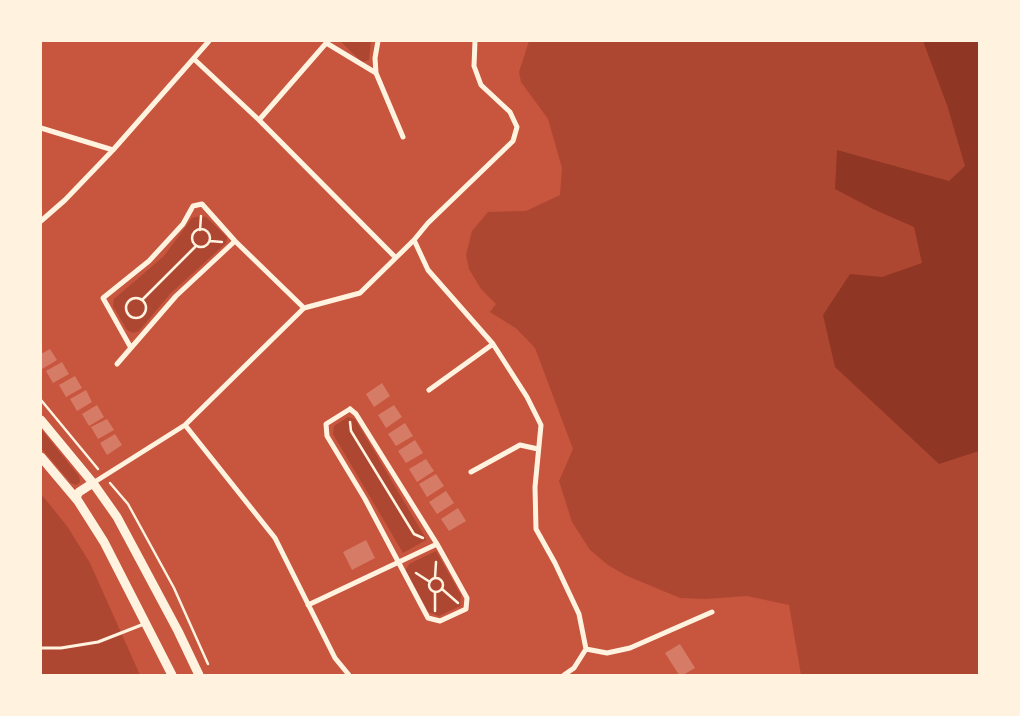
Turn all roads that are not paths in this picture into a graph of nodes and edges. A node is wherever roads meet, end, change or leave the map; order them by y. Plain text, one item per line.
1 (209, 41) edge
2 (378, 41) edge
3 (475, 41) edge
4 (328, 42) edge
5 (194, 59) junction
6 (376, 73) junction
7 (259, 120) junction
8 (41, 128) edge
9 (403, 137) dead end
10 (113, 150) junction
11 (41, 221) edge
12 (414, 240) junction
13 (235, 241) junction
14 (395, 257) junction
15 (304, 308) junction
16 (492, 344) junction
17 (131, 348) junction
18 (117, 364) dead end
19 (429, 390) dead end
20 (41, 420) edge
21 (185, 425) junction
22 (538, 449) junction
23 (41, 457) edge
24 (472, 472) dead end
25 (93, 483) junction
26 (78, 501) junction
27 (437, 544) junction
28 (397, 562) junction
29 (308, 606) junction
30 (712, 612) dead end
31 (147, 622) junction
32 (41, 648) edge
33 (586, 649) junction
34 (172, 675) edge
35 (198, 675) edge
36 (349, 675) edge
37 (564, 675) edge

1 - 5 street
2 - 6 street
3 - 12 street
4 - 6 street
4 - 7 street
5 - 7 street
5 - 10 street
6 - 9 street
7 - 14 street
8 - 10 street
10 - 11 street
12 - 14 street
12 - 16 street
13 - 15 street
13 - 17 street
13 - 17 street
14 - 15 street
15 - 21 street
16 - 19 street
16 - 22 street
17 - 18 street
20 - 25 main road
21 - 25 street
21 - 29 street
22 - 24 street
22 - 33 street
23 - 26 main road
25 - 26 main road
25 - 35 main road
26 - 31 main road
27 - 28 street
27 - 28 street
27 - 28 street
28 - 29 street
29 - 36 street
30 - 33 street
31 - 32 lane
31 - 34 main road
33 - 37 street

